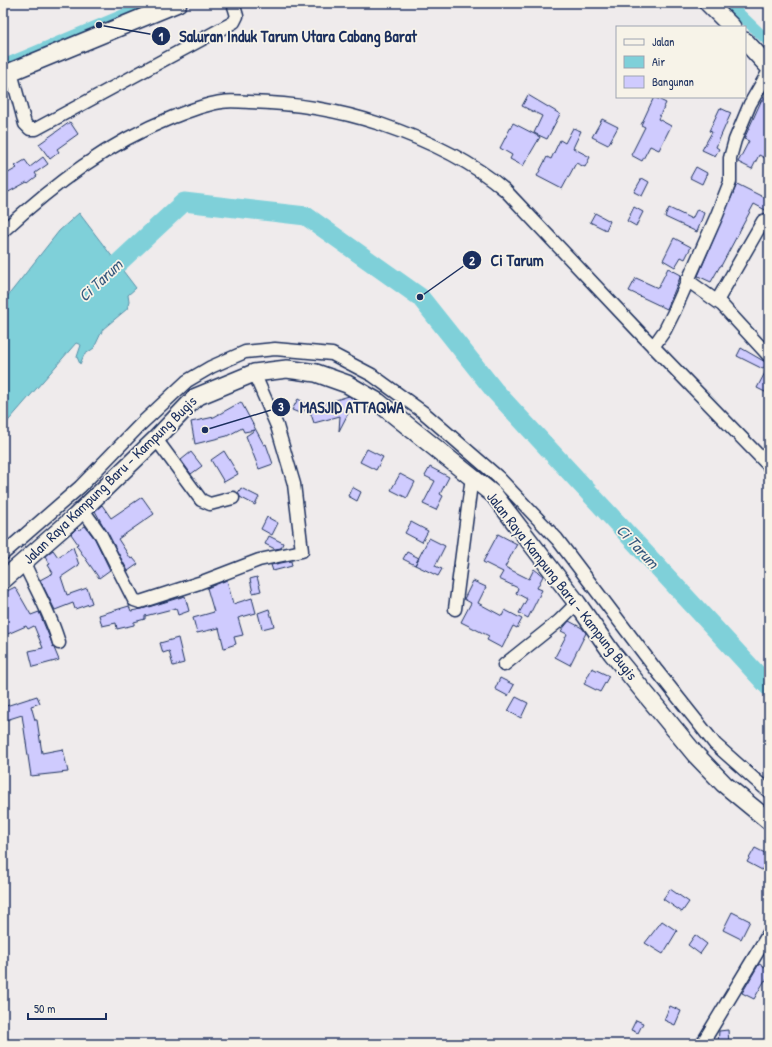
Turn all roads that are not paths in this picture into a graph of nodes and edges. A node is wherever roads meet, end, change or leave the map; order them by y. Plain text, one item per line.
1 (178, 3) edge
2 (233, 3) edge
3 (708, 3) edge
4 (731, 26) edge
5 (746, 42) edge
6 (769, 67) edge
7 (769, 70) edge
8 (7, 74) edge
9 (769, 221) edge
10 (3, 231) edge
11 (687, 280) junction
12 (717, 301) junction
13 (653, 347) junction
14 (769, 356) edge
15 (254, 373) junction
16 (156, 439) junction
17 (769, 466) edge
18 (472, 476) junction
19 (233, 498) dead end
20 (83, 510) junction
21 (3, 554) edge
22 (24, 563) junction
23 (3, 580) edge
24 (577, 603) junction
25 (455, 609) dead end
26 (59, 643) dead end
27 (504, 666) dead end
28 (769, 792) edge
29 (769, 821) edge
30 (769, 933) edge
31 (702, 1044) edge

1 - 8 street
2 - 8 street
3 - 4 street
5 - 6 street
7 - 11 street
9 - 12 street
10 - 13 street
11 - 12 street
11 - 13 street
12 - 14 street
13 - 17 street
15 - 16 street, Jalan Raya Kampung Baru - Kampung Bugis
15 - 18 street, Jalan Raya Kampung Baru - Kampung Bugis
15 - 20 street
16 - 19 street
16 - 20 street, Jalan Raya Kampung Baru - Kampung Bugis
18 - 24 street, Jalan Raya Kampung Baru - Kampung Bugis
18 - 25 street
20 - 22 street, Jalan Raya Kampung Baru - Kampung Bugis
21 - 28 street
22 - 23 street, Jalan Raya Kampung Baru - Kampung Bugis
22 - 26 street
24 - 27 street
24 - 29 street, Jalan Raya Kampung Baru - Kampung Bugis
30 - 31 street

